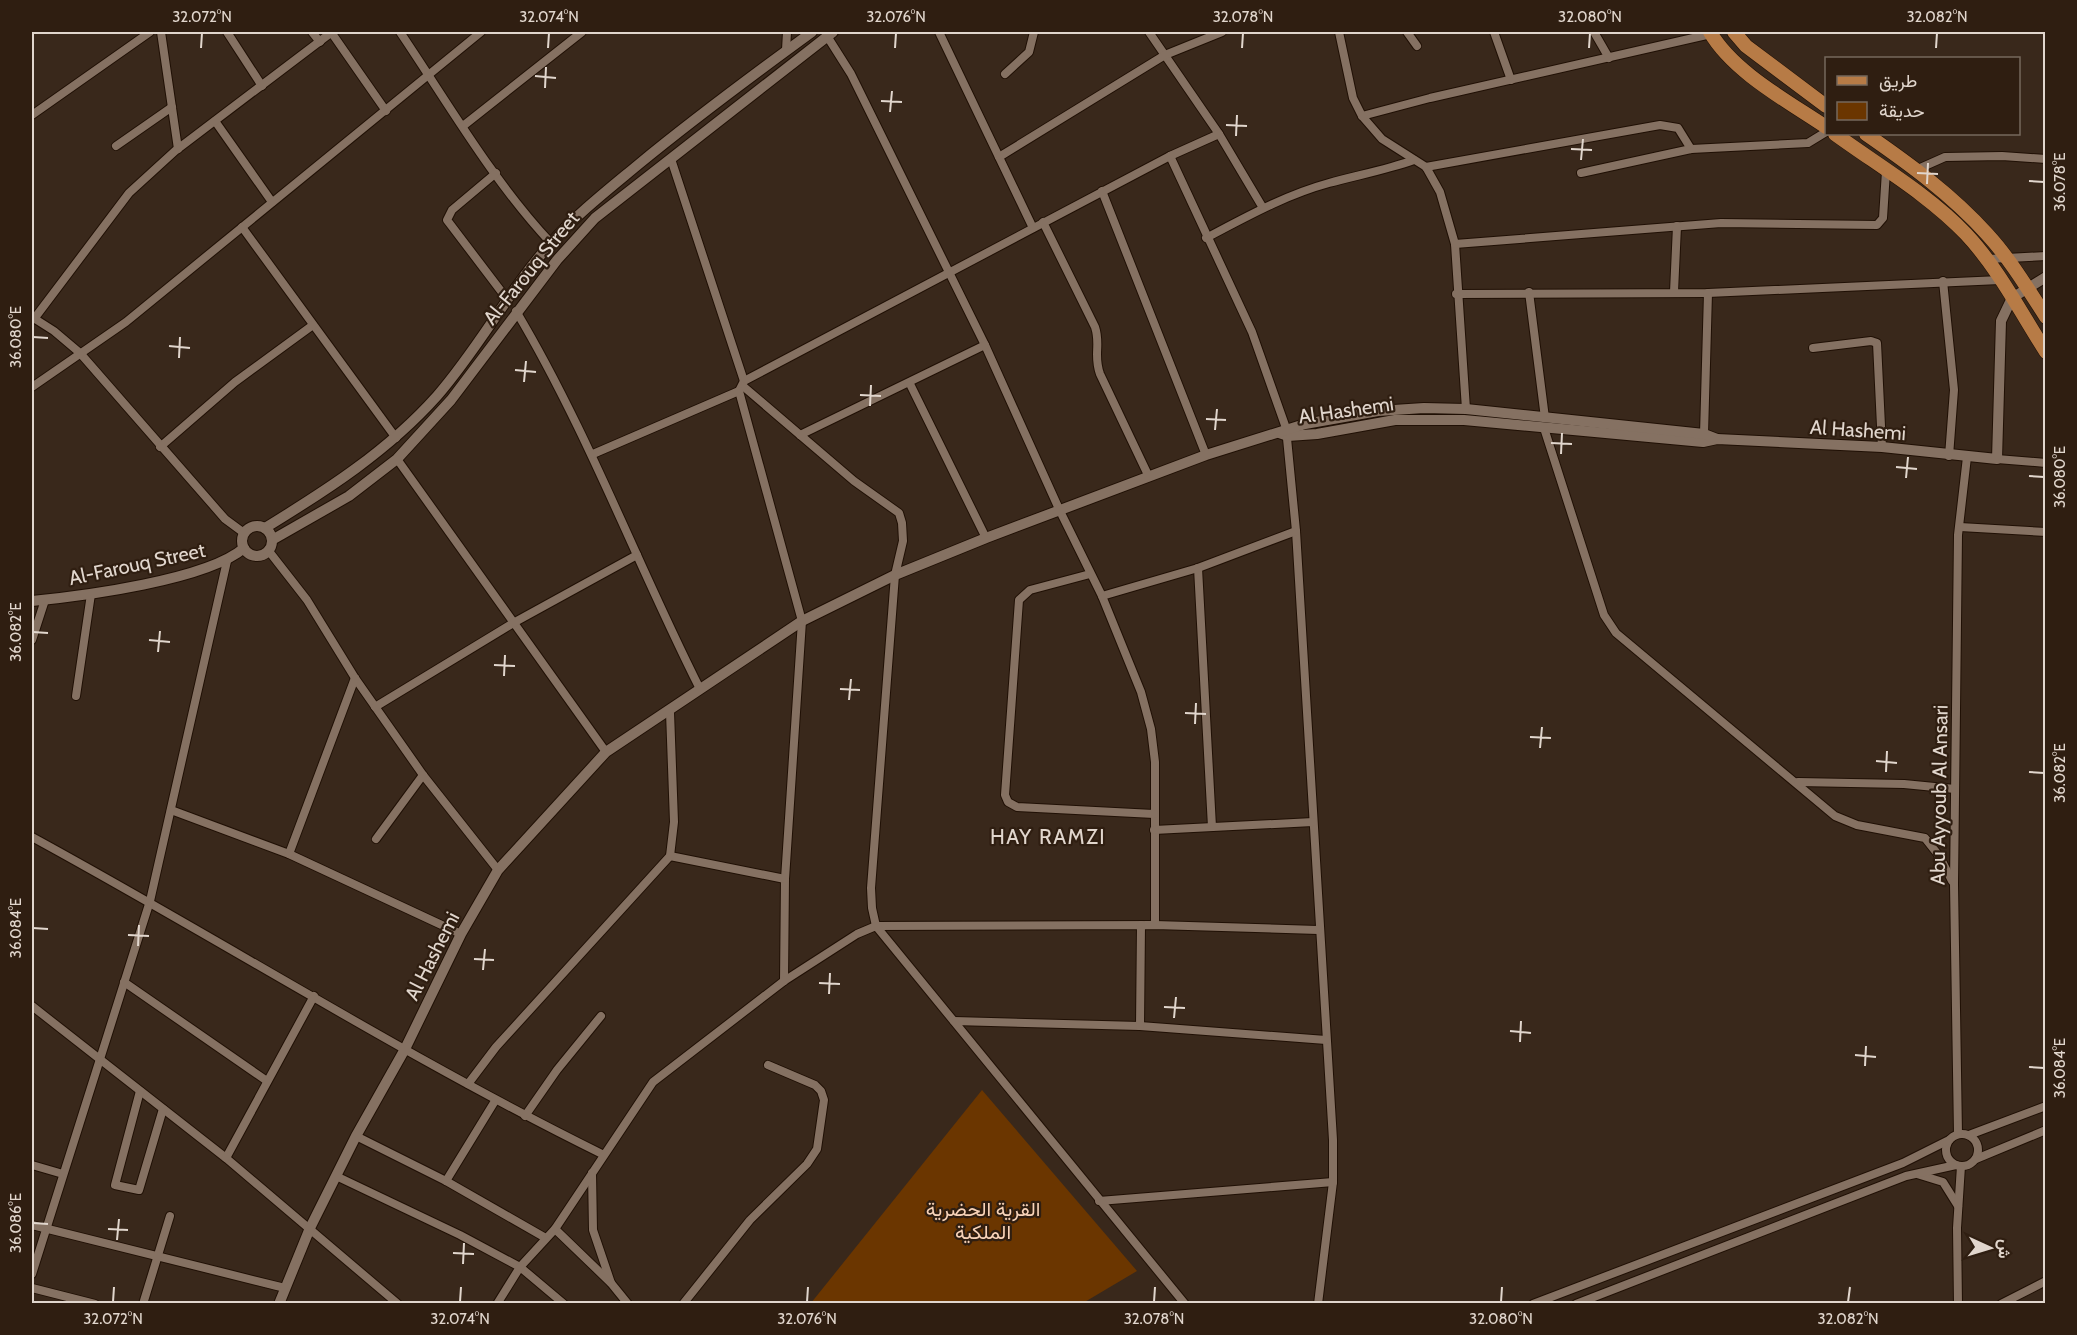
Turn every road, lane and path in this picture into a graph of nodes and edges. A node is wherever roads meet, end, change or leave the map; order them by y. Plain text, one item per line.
1 (150, 32) edge
2 (161, 32) edge
3 (228, 32) edge
4 (312, 32) edge
5 (332, 32) edge
6 (400, 32) edge
7 (481, 32) edge
8 (582, 32) edge
9 (787, 32) edge
10 (812, 32) edge
11 (939, 32) edge
12 (1034, 32) edge
13 (1149, 32) edge
14 (1222, 32) edge
15 (1339, 32) edge
16 (1407, 32) edge
17 (1494, 32) edge
18 (1594, 32) edge
19 (1734, 32) edge
20 (1711, 33) edge
21 (830, 34) edge
22 (320, 42) junction
23 (1417, 46) dead end
24 (786, 50) junction
25 (1165, 55) junction
26 (1609, 58) junction
27 (1005, 74) dead end
28 (430, 75) junction
29 (1511, 80) junction
30 (262, 86) junction
31 (711, 105) junction
32 (1825, 105) edge
33 (172, 107) junction
34 (386, 111) junction
35 (32, 115) edge
36 (1362, 116) junction
37 (720, 119) junction
38 (215, 121) junction
39 (463, 126) junction
40 (1825, 129) edge
41 (1825, 131) edge
42 (1219, 134) junction
43 (1836, 135) edge
44 (1867, 135) edge
45 (117, 146) dead end
46 (178, 149) junction
47 (1691, 149) junction
48 (1170, 156) junction
49 (999, 157) junction
50 (671, 159) junction
51 (2046, 159) edge
52 (1414, 160) junction
53 (1426, 167) junction
54 (1918, 169) junction
55 (1886, 171) junction
56 (496, 173) junction
57 (1581, 173) dead end
58 (1102, 191) junction
59 (272, 202) junction
60 (1263, 208) junction
61 (1043, 222) junction
62 (1677, 226) junction
63 (242, 227) junction
64 (1033, 228) junction
65 (1206, 238) junction
66 (551, 243) junction
67 (1455, 244) junction
68 (2046, 256) edge
69 (2005, 257) junction
70 (1988, 260) junction
71 (948, 272) junction
72 (2046, 277) edge
73 (2000, 280) junction
74 (1943, 281) junction
75 (2027, 288) junction
76 (1529, 292) junction
77 (1674, 292) junction
78 (1708, 293) junction
79 (1456, 294) junction
80 (2012, 298) junction
81 (507, 299) junction
82 (516, 311) junction
83 (2046, 317) edge
84 (33, 318) edge
85 (313, 325) junction
86 (985, 345) junction
87 (1813, 348) dead end
88 (2046, 352) edge
89 (81, 353) junction
90 (910, 384) junction
91 (742, 386) junction
92 (32, 387) edge
93 (1466, 409) junction
94 (1386, 416) junction
95 (1545, 423) junction
96 (1284, 432) junction
97 (1704, 434) junction
98 (800, 435) junction
99 (396, 438) junction
100 (1717, 440) junction
101 (160, 447) junction
102 (1882, 447) junction
103 (593, 454) junction
104 (1206, 455) junction
105 (1949, 456) junction
106 (1967, 457) junction
107 (397, 459) junction
108 (1997, 459) junction
109 (2046, 463) edge
110 (1149, 477) junction
111 (1059, 509) junction
112 (1960, 527) junction
113 (265, 528) junction
114 (1296, 531) junction
115 (2046, 532) edge
116 (244, 533) junction
117 (986, 538) junction
118 (270, 545) junction
119 (244, 548) junction
120 (637, 555) junction
121 (226, 561) junction
122 (1198, 568) junction
123 (1090, 573) junction
124 (896, 575) junction
125 (91, 594) junction
126 (1102, 596) junction
127 (45, 600) junction
128 (32, 602) edge
129 (802, 621) junction
130 (514, 622) junction
131 (32, 640) edge
132 (355, 678) junction
133 (700, 689) junction
134 (76, 696) dead end
135 (375, 707) junction
136 (670, 712) junction
137 (606, 752) junction
138 (423, 775) junction
139 (1798, 782) junction
140 (1955, 789) junction
141 (171, 810) junction
142 (1154, 814) junction
143 (1313, 822) junction
144 (1212, 827) junction
145 (1155, 830) junction
146 (32, 837) edge
147 (376, 839) dead end
148 (289, 854) junction
149 (670, 856) junction
150 (498, 870) junction
151 (786, 879) junction
152 (1954, 884) junction
153 (150, 902) junction
154 (1140, 925) junction
155 (1155, 925) junction
156 (876, 926) junction
157 (1318, 930) junction
158 (461, 934) junction
159 (784, 981) junction
160 (124, 982) junction
161 (314, 996) junction
162 (32, 1006) edge
163 (601, 1016) dead end
164 (954, 1021) junction
165 (1140, 1026) junction
166 (1326, 1040) junction
167 (405, 1049) junction
168 (99, 1058) junction
169 (768, 1065) dead end
170 (267, 1081) junction
171 (468, 1084) junction
172 (140, 1090) junction
173 (495, 1101) junction
174 (2046, 1106) edge
175 (163, 1108) junction
176 (525, 1116) junction
177 (2046, 1130) edge
178 (1958, 1134) junction
179 (1969, 1135) junction
180 (356, 1136) junction
181 (1949, 1140) junction
182 (602, 1154) junction
183 (226, 1158) junction
184 (1976, 1159) junction
185 (32, 1165) edge
186 (1958, 1166) junction
187 (592, 1171) junction
188 (1914, 1173) junction
189 (63, 1174) junction
190 (336, 1176) junction
191 (446, 1181) junction
192 (1333, 1182) junction
193 (1099, 1201) junction
194 (1959, 1206) junction
195 (170, 1216) dead end
196 (32, 1225) edge
197 (46, 1228) junction
198 (310, 1228) junction
199 (555, 1229) junction
200 (544, 1238) junction
201 (157, 1257) junction
202 (520, 1267) junction
203 (32, 1274) edge
204 (2046, 1281) edge
205 (611, 1284) junction
206 (32, 1288) edge
207 (285, 1288) junction
208 (95, 1304) edge
209 (143, 1304) edge
210 (279, 1304) edge
211 (398, 1304) edge
212 (497, 1304) edge
213 (564, 1304) edge
214 (628, 1304) edge
215 (683, 1304) edge
216 (1185, 1304) edge
217 (1318, 1304) edge
218 (1533, 1304) edge
219 (1576, 1304) edge
220 (1958, 1304) edge
221 (2001, 1304) edge

1 - 35 street
2 - 33 street
3 - 30 street
4 - 22 street
5 - 22 street
5 - 34 street
6 - 28 street
7 - 28 street
8 - 39 street
9 - 24 street
10 - 24 street, Al-Farouq Street
11 - 49 street
12 - 27 street
13 - 25 street
14 - 25 street
15 - 36 street
16 - 23 street
17 - 29 street
18 - 26 street
19 - 32 main road
20 - 26 street
20 - 40 main road
21 - 37 street, Al-Farouq Street
21 - 71 street
22 - 30 street
24 - 31 street, Al-Farouq Street
25 - 42 street
25 - 49 street
26 - 29 street
28 - 34 street
28 - 39 street
29 - 36 street
30 - 38 street
31 - 37 street
31 - 66 street, Al-Farouq Street
33 - 45 street
33 - 46 street
34 - 59 street
36 - 52 street
37 - 50 street, Al-Farouq Street
38 - 46 street
38 - 59 street
39 - 56 street
41 - 47 street
42 - 48 street
42 - 60 street
43 - 55 main road
44 - 54 main road
46 - 84 street
47 - 53 street
47 - 57 street
48 - 58 street
48 - 65 street
49 - 64 street
50 - 82 street, Al-Farouq Street
50 - 91 street
51 - 54 street
52 - 53 street
52 - 60 street
53 - 67 street
54 - 69 main road
55 - 62 street
55 - 70 main road
56 - 66 street
56 - 81 street
58 - 61 street
58 - 104 street
59 - 63 street
60 - 65 street
61 - 64 street
61 - 110 street
62 - 67 street
62 - 77 street
63 - 85 street
63 - 89 street
64 - 71 street
65 - 96 street
66 - 81 street, Al-Farouq Street
67 - 79 street
68 - 69 street
69 - 70 street
69 - 75 main road
70 - 73 main road
71 - 86 street
71 - 91 street
72 - 75 street
73 - 74 street
73 - 80 main road
74 - 78 street
74 - 105 street
75 - 80 street
75 - 83 main road
76 - 77 street
76 - 79 street
76 - 95 street
77 - 78 street
78 - 97 street
79 - 93 street
80 - 88 main road
80 - 108 street
81 - 99 street, Al-Farouq Street
82 - 103 street
82 - 107 street, Al-Farouq Street
84 - 89 street
85 - 99 street
85 - 101 street
86 - 90 street
86 - 111 street
87 - 102 street
89 - 92 street
89 - 101 street
90 - 98 street
90 - 117 street
91 - 98 street
91 - 103 street
91 - 129 street
93 - 94 street, Al Hashemi
93 - 95 street, Al Hashemi
94 - 95 street, Al Hashemi
94 - 96 street, Al Hashemi
95 - 97 street, Al Hashemi
95 - 100 street, Al Hashemi
95 - 139 street
96 - 104 street, Al Hashemi
96 - 114 street
97 - 100 street, Al Hashemi
98 - 124 street
99 - 113 street, Al-Farouq Street
100 - 102 street, Al Hashemi
101 - 116 street
102 - 105 street, Al Hashemi
103 - 120 street
104 - 110 street, Al Hashemi
105 - 106 street, Al Hashemi
106 - 108 street, Al Hashemi
106 - 112 street, Abu Ayyoub Al Ansari
107 - 118 street, Al-Farouq Street
107 - 130 street
108 - 109 street
110 - 111 street, Al Hashemi
111 - 117 street, Al Hashemi
111 - 123 street
112 - 115 street
112 - 140 street, Abu Ayyoub Al Ansari
113 - 116 street
113 - 118 street
114 - 122 street
114 - 143 street
116 - 119 street
117 - 124 street, Al Hashemi
118 - 119 street
118 - 132 street
119 - 121 street, Al-Farouq Street
120 - 130 street
120 - 133 street
121 - 125 street, Al-Farouq Street
121 - 141 street
122 - 126 street
122 - 144 street
123 - 126 street
123 - 142 street
124 - 129 street, Al Hashemi
124 - 156 street
125 - 127 street, Al-Farouq Street
125 - 134 street
126 - 142 street
127 - 128 street, Al-Farouq Street
127 - 131 street
129 - 133 street, Al Hashemi
129 - 151 street
130 - 135 street
130 - 137 street
132 - 135 street
132 - 148 street
133 - 136 street, Al Hashemi
135 - 138 street
136 - 137 street, Al Hashemi
136 - 149 street
137 - 150 street, Al Hashemi
138 - 147 street
138 - 150 street
139 - 140 street
139 - 152 street
140 - 152 street, Abu Ayyoub Al Ansari
141 - 148 street
141 - 153 street
142 - 145 street
143 - 144 street
143 - 157 street
144 - 145 street
145 - 155 street
146 - 153 street
148 - 158 street
149 - 151 street
149 - 171 street
150 - 158 street, Al Hashemi
151 - 159 street
152 - 178 street, Abu Ayyoub Al Ansari
153 - 160 street
153 - 161 street
154 - 155 street
154 - 156 street
154 - 165 street
155 - 157 street
156 - 159 street
156 - 164 street
157 - 166 street
158 - 167 street, Al Hashemi
159 - 182 street
160 - 168 street
160 - 170 street
161 - 167 street
161 - 170 street
162 - 168 street
163 - 176 street
164 - 165 street
164 - 193 street
165 - 166 street
166 - 192 street
167 - 171 street
167 - 180 street, Al Hashemi
168 - 172 street
168 - 189 street
169 - 215 street
170 - 183 street
171 - 173 street
172 - 175 street
172 - 175 street
173 - 176 street
173 - 191 street
174 - 179 street
175 - 183 street
176 - 182 street
177 - 184 street
178 - 179 street
178 - 181 street
179 - 184 street
180 - 190 street, Al Hashemi
180 - 191 street
181 - 186 street
181 - 218 street
182 - 187 street
183 - 198 street
184 - 186 street
185 - 189 street
186 - 188 street
186 - 194 street
187 - 199 street
187 - 205 street
188 - 194 street
188 - 219 street
189 - 197 street
190 - 198 street, Al Hashemi
190 - 202 street
191 - 200 street
192 - 193 street
192 - 217 street
193 - 216 street
194 - 220 street
195 - 201 street
196 - 197 street
197 - 201 street
197 - 203 street
198 - 207 street, Al Hashemi
198 - 211 street
199 - 200 street
199 - 205 street
200 - 202 street
201 - 207 street
201 - 209 street
202 - 212 street
202 - 213 street
204 - 221 street
205 - 214 street
206 - 208 street
207 - 210 street, Al Hashemi

